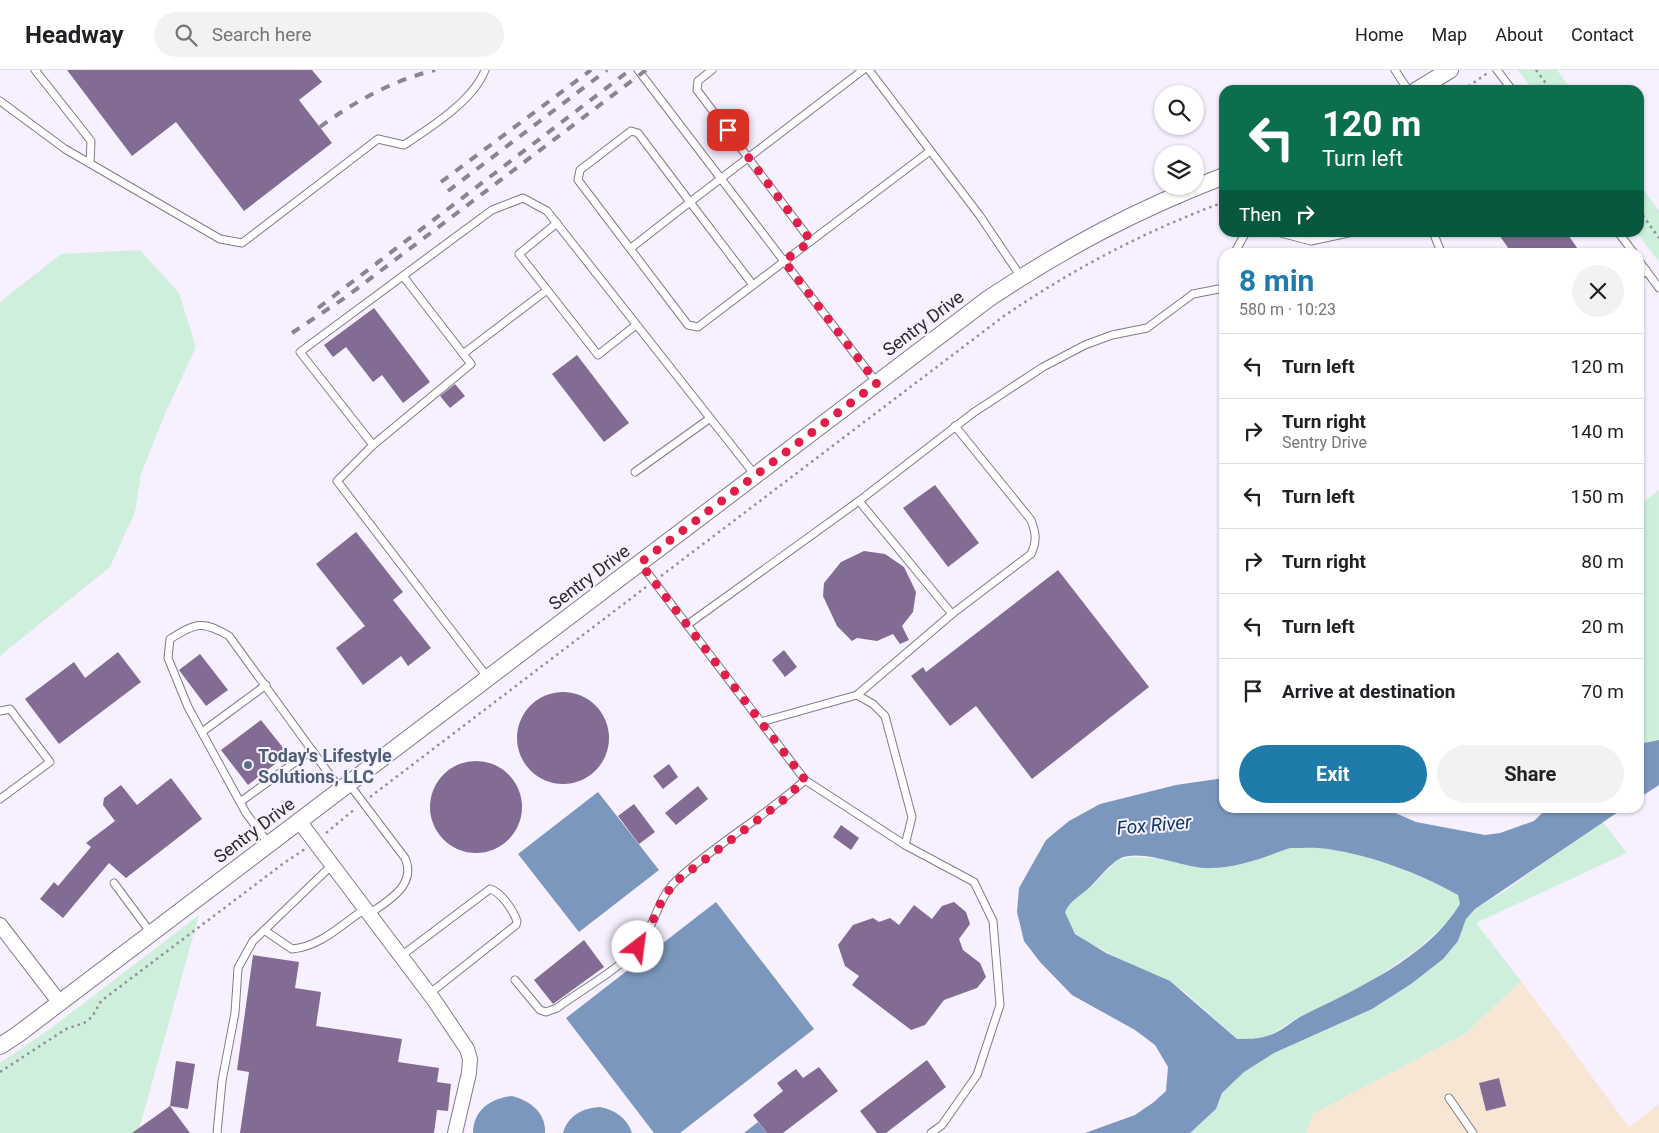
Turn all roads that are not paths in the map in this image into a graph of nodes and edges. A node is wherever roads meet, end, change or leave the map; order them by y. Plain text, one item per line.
1 (35, 70) edge
2 (485, 70) edge
3 (638, 70) edge
4 (712, 70) edge
5 (863, 70) edge
6 (869, 70) edge
7 (1395, 70) edge
8 (1497, 70) edge
9 (1447, 71) edge
10 (1405, 85) edge
11 (1425, 85) edge
12 (1508, 85) edge
13 (0, 101) edge
14 (930, 151) junction
15 (748, 157) junction
16 (90, 164) junction
17 (721, 178) junction
18 (1219, 178) edge
19 (690, 202) junction
20 (557, 223) junction
21 (1243, 237) edge
22 (1296, 237) edge
23 (1330, 237) edge
24 (1622, 237) edge
25 (811, 241) junction
26 (631, 248) junction
27 (1237, 248) edge
28 (1630, 248) edge
29 (784, 261) junction
30 (1644, 267) edge
31 (1646, 270) joint
32 (403, 276) junction
33 (1022, 277) junction
34 (753, 285) junction
35 (1659, 288) edge
36 (1219, 289) edge
37 (547, 290) junction
38 (636, 325) junction
39 (463, 354) junction
40 (877, 383) junction
41 (709, 419) junction
42 (955, 426) junction
43 (373, 444) junction
44 (635, 472) dead end
45 (755, 476) junction
46 (859, 501) junction
47 (640, 563) junction
48 (952, 614) junction
49 (687, 625) junction
50 (488, 678) junction
51 (266, 685) junction
52 (857, 695) junction
53 (0, 711) edge
54 (761, 722) junction
55 (202, 732) junction
56 (312, 750) junction
57 (805, 780) junction
58 (345, 786) junction
59 (0, 799) edge
60 (240, 802) junction
61 (299, 821) junction
62 (269, 844) junction
63 (905, 845) junction
64 (332, 865) junction
65 (114, 883) dead end
66 (367, 912) junction
67 (0, 925) edge
68 (264, 930) junction
69 (151, 934) junction
70 (401, 956) junction
71 (515, 980) dead end
72 (429, 994) junction
73 (60, 1003) junction
74 (0, 1046) edge
75 (1449, 1098) dead end
76 (217, 1133) edge
77 (455, 1133) edge
78 (932, 1133) edge
79 (1473, 1133) edge

1 - 16 lane
2 - 16 lane
3 - 17 lane
4 - 15 lane
5 - 15 lane
6 - 14 lane
7 - 10 lane
8 - 12 lane
9 - 11 street
13 - 16 lane
14 - 25 lane
14 - 33 lane
15 - 17 lane
15 - 25 lane
17 - 19 lane
17 - 29 lane
18 - 33 street, Sentry Drive
19 - 26 lane
19 - 26 lane
19 - 34 lane
20 - 32 lane
20 - 37 lane
20 - 38 lane
21 - 27 lane
22 - 23 lane
24 - 28 lane
25 - 29 lane
26 - 34 lane
29 - 34 lane
29 - 40 lane
30 - 31 lane
31 - 35 lane
32 - 39 lane
32 - 43 lane
33 - 40 street, Sentry Drive
36 - 42 lane
37 - 38 lane
37 - 39 lane
38 - 41 lane
39 - 43 lane
40 - 45 street, Sentry Drive
41 - 44 lane
41 - 45 lane
42 - 46 lane
42 - 48 lane
43 - 50 lane
45 - 47 street, Sentry Drive
46 - 48 lane
46 - 49 lane
47 - 49 lane
47 - 50 street, Sentry Drive
48 - 52 lane
49 - 54 lane
50 - 58 street, Sentry Drive
51 - 55 lane
51 - 55 lane
51 - 56 lane
52 - 54 lane
52 - 63 lane
53 - 59 lane
54 - 57 lane
55 - 60 lane
56 - 58 lane
56 - 60 lane
57 - 63 lane
57 - 71 lane
58 - 61 street, Sentry Drive
58 - 66 lane
60 - 62 lane
61 - 62 street, Sentry Drive
61 - 64 street
62 - 69 street, Sentry Drive
63 - 78 lane
64 - 66 street
64 - 68 lane
65 - 69 lane
66 - 68 lane
66 - 70 street
67 - 73 street
68 - 76 lane
69 - 73 street, Sentry Drive
70 - 72 street
70 - 72 lane
72 - 77 street
73 - 74 street, Sentry Drive
75 - 79 lane

